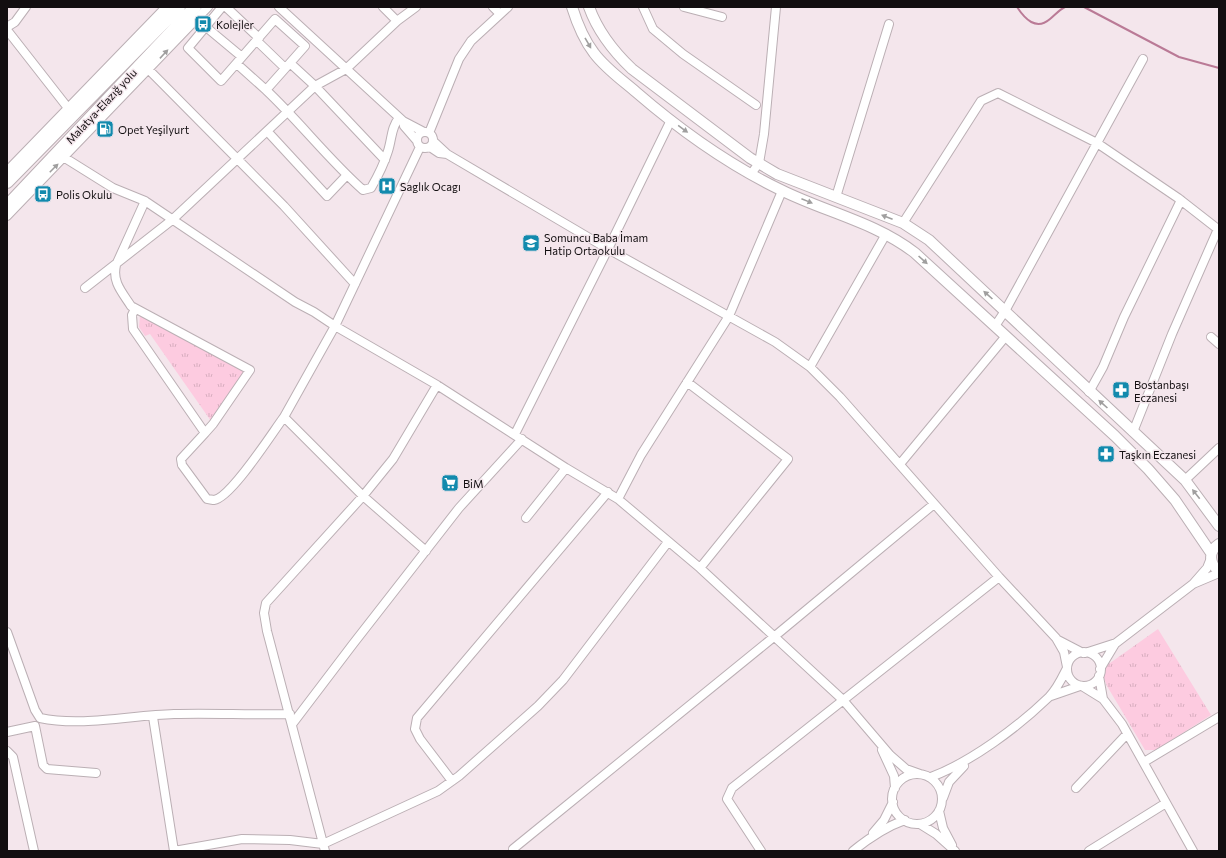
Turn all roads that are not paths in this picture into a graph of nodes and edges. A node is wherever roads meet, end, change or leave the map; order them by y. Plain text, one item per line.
1 (26, 7) edge
2 (166, 7) edge
3 (179, 7) edge
4 (194, 7) edge
5 (208, 7) edge
6 (222, 7) edge
7 (226, 7) edge
8 (279, 7) edge
9 (383, 7) edge
10 (416, 7) edge
11 (493, 7) edge
12 (508, 7) edge
13 (572, 7) edge
14 (589, 7) edge
15 (643, 7) edge
16 (684, 7) edge
17 (776, 7) edge
18 (391, 10) edge
19 (500, 14) junction
20 (722, 17) dead end
21 (397, 21) junction
22 (890, 24) dead end
23 (7, 27) edge
24 (206, 28) junction
25 (7, 30) edge
26 (258, 39) junction
27 (128, 48) junction
28 (242, 57) junction
29 (1143, 59) dead end
30 (236, 64) junction
31 (287, 66) junction
32 (346, 69) junction
33 (149, 70) junction
34 (315, 86) junction
35 (266, 90) junction
36 (756, 105) dead end
37 (68, 108) junction
38 (289, 111) junction
39 (401, 119) junction
40 (671, 120) junction
41 (267, 131) junction
42 (427, 133) junction
43 (50, 139) junction
44 (1097, 143) junction
45 (419, 144) junction
46 (432, 144) junction
47 (65, 158) junction
48 (237, 159) junction
49 (385, 160) junction
50 (759, 163) junction
51 (7, 171) edge
52 (750, 174) junction
53 (347, 175) junction
54 (7, 182) edge
55 (782, 191) junction
56 (836, 197) junction
57 (1181, 200) junction
58 (145, 201) junction
59 (7, 206) edge
60 (7, 216) edge
61 (172, 220) junction
62 (903, 223) junction
63 (1218, 230) edge
64 (886, 234) junction
65 (608, 249) junction
66 (116, 265) junction
67 (355, 284) junction
68 (85, 288) dead end
69 (131, 306) junction
70 (1005, 311) junction
71 (729, 316) junction
72 (335, 326) junction
73 (995, 326) junction
74 (1006, 336) junction
75 (1211, 337) dead end
76 (1219, 344) edge
77 (810, 367) junction
78 (687, 382) junction
79 (437, 385) junction
80 (1089, 392) junction
81 (284, 417) junction
82 (1133, 432) junction
83 (205, 433) junction
84 (518, 436) junction
85 (1219, 448) edge
86 (900, 464) junction
87 (566, 468) junction
88 (1185, 480) junction
89 (608, 492) junction
90 (363, 496) junction
91 (618, 498) junction
92 (934, 504) junction
93 (526, 518) dead end
94 (1219, 526) edge
95 (668, 542) junction
96 (1219, 544) edge
97 (426, 551) junction
98 (1211, 556) junction
99 (700, 568) junction
100 (1219, 572) edge
101 (999, 577) junction
102 (1193, 584) junction
103 (7, 632) edge
104 (775, 636) junction
105 (1056, 638) junction
106 (1116, 644) junction
107 (1084, 653) junction
108 (1067, 668) junction
109 (1100, 672) junction
110 (1081, 686) junction
111 (1050, 696) junction
112 (1103, 699) junction
113 (843, 700) junction
114 (290, 714) junction
115 (154, 716) junction
116 (1219, 717) edge
117 (293, 723) junction
118 (7, 732) edge
119 (1127, 734) junction
120 (879, 742) junction
121 (7, 751) edge
122 (976, 754) junction
123 (1144, 762) junction
124 (96, 773) dead end
125 (920, 774) junction
126 (931, 777) junction
127 (452, 781) junction
128 (1076, 788) dead end
129 (894, 789) junction
130 (943, 799) junction
131 (893, 802) junction
132 (1166, 803) junction
133 (939, 811) junction
134 (905, 820) junction
135 (920, 824) junction
136 (869, 838) junction
137 (324, 847) edge
138 (513, 849) dead end
139 (34, 851) edge
140 (174, 851) edge
141 (761, 851) edge
142 (853, 851) edge
143 (955, 851) edge
144 (1089, 851) edge
145 (1193, 851) edge

1 - 23 street
2 - 27 street
3 - 43 highway, Malatya-Elazığ yolu
4 - 59 highway, Malatya-Elazığ yolu
33 -> 5 street
6 - 24 street
7 - 26 street
8 - 32 street
9 - 18 street
10 - 21 street
11 - 19 street
12 - 19 street
13 -> 40 main road
14 - 50 main road
15 - 36 street
16 - 20 street
17 - 50 street
18 - 21 street
19 - 42 street
21 - 32 street
22 - 56 street
24 - 28 street
24 - 30 street
25 - 37 street
26 - 28 street
26 - 31 street
26 - 31 street
27 - 37 street
27 - 43 street
28 - 30 street
29 - 44 street
30 - 35 street
31 - 34 street
31 - 35 street
32 - 34 street
32 - 39 street
33 - 47 street
33 - 48 street
34 - 38 street
34 - 49 street
35 - 38 street
37 - 51 street
38 - 41 street
38 - 53 street
39 - 42 street
39 - 45 street
39 - 49 street
40 -> 52 main road
40 - 65 street
41 - 48 street
41 - 53 street
42 - 45 street
42 - 46 street
43 - 54 highway, Malatya-Elazığ yolu
44 - 57 street
44 - 62 street
44 - 70 street
45 - 46 street
45 - 67 street
46 - 65 street
47 - 58 street
60 -> 47 street
48 - 61 street
48 - 67 street
49 - 53 street
50 - 52 street
50 - 56 main road
52 - 55 main road
55 -> 64 main road
55 - 71 street
62 -> 56 main road
57 - 63 street
57 - 80 street
58 - 61 street
58 - 66 street
61 - 66 street
61 - 72 street
70 -> 62 main road
63 - 82 street
64 -> 73 main road
64 - 77 street
65 - 71 street
65 - 84 street
66 - 68 street
66 - 69 street
67 - 72 street
69 - 83 street
69 - 83 street
70 - 73 street
70 - 80 main road
71 - 77 street
71 - 78 street
72 - 79 street
72 - 81 street
73 - 74 main road
74 - 86 street
74 - 98 main road
75 - 76 street
77 - 86 street
78 - 91 street
78 - 99 street
79 - 84 street
79 - 90 street
82 -> 80 main road
81 - 83 street
81 - 90 street
82 - 88 main road
84 - 87 street
84 - 97 street
85 - 88 street
86 - 92 street
87 - 89 street
87 - 93 street
94 -> 88 main road
89 - 91 street
89 - 127 street
90 - 97 street
90 - 114 street
91 - 95 street
92 - 101 street
92 - 104 street
95 - 99 street
95 - 127 street
96 - 98 main road
97 - 117 street
98 - 100 main road
98 - 102 street
99 - 104 street
100 - 102 street
101 - 105 street
101 - 113 street
102 - 106 street
103 - 115 street
104 - 113 street
104 - 138 street
105 - 107 street
105 - 108 street
106 - 107 street
106 - 109 street
107 - 108 street
107 - 109 street
108 - 110 street
108 - 111 street
109 - 110 street
109 - 112 street
110 - 111 street
110 - 112 street
111 - 122 street
112 - 119 street
113 - 120 street
113 - 141 street
114 - 115 street
114 - 117 street
115 - 140 street
116 - 123 street
117 - 137 street
118 - 124 street
119 - 123 street
119 - 128 street
120 - 125 street
120 - 129 street
121 - 139 street
122 - 126 street
122 - 130 street
123 - 132 street
125 - 126 street
125 - 129 street
126 - 130 street
127 - 137 street
129 - 131 street
130 - 133 street
131 - 134 street
131 - 136 street
132 - 144 street
132 - 145 street
133 - 135 street
133 - 143 street
134 - 135 street
134 - 136 street
135 - 143 street
136 - 142 street
137 - 140 street

